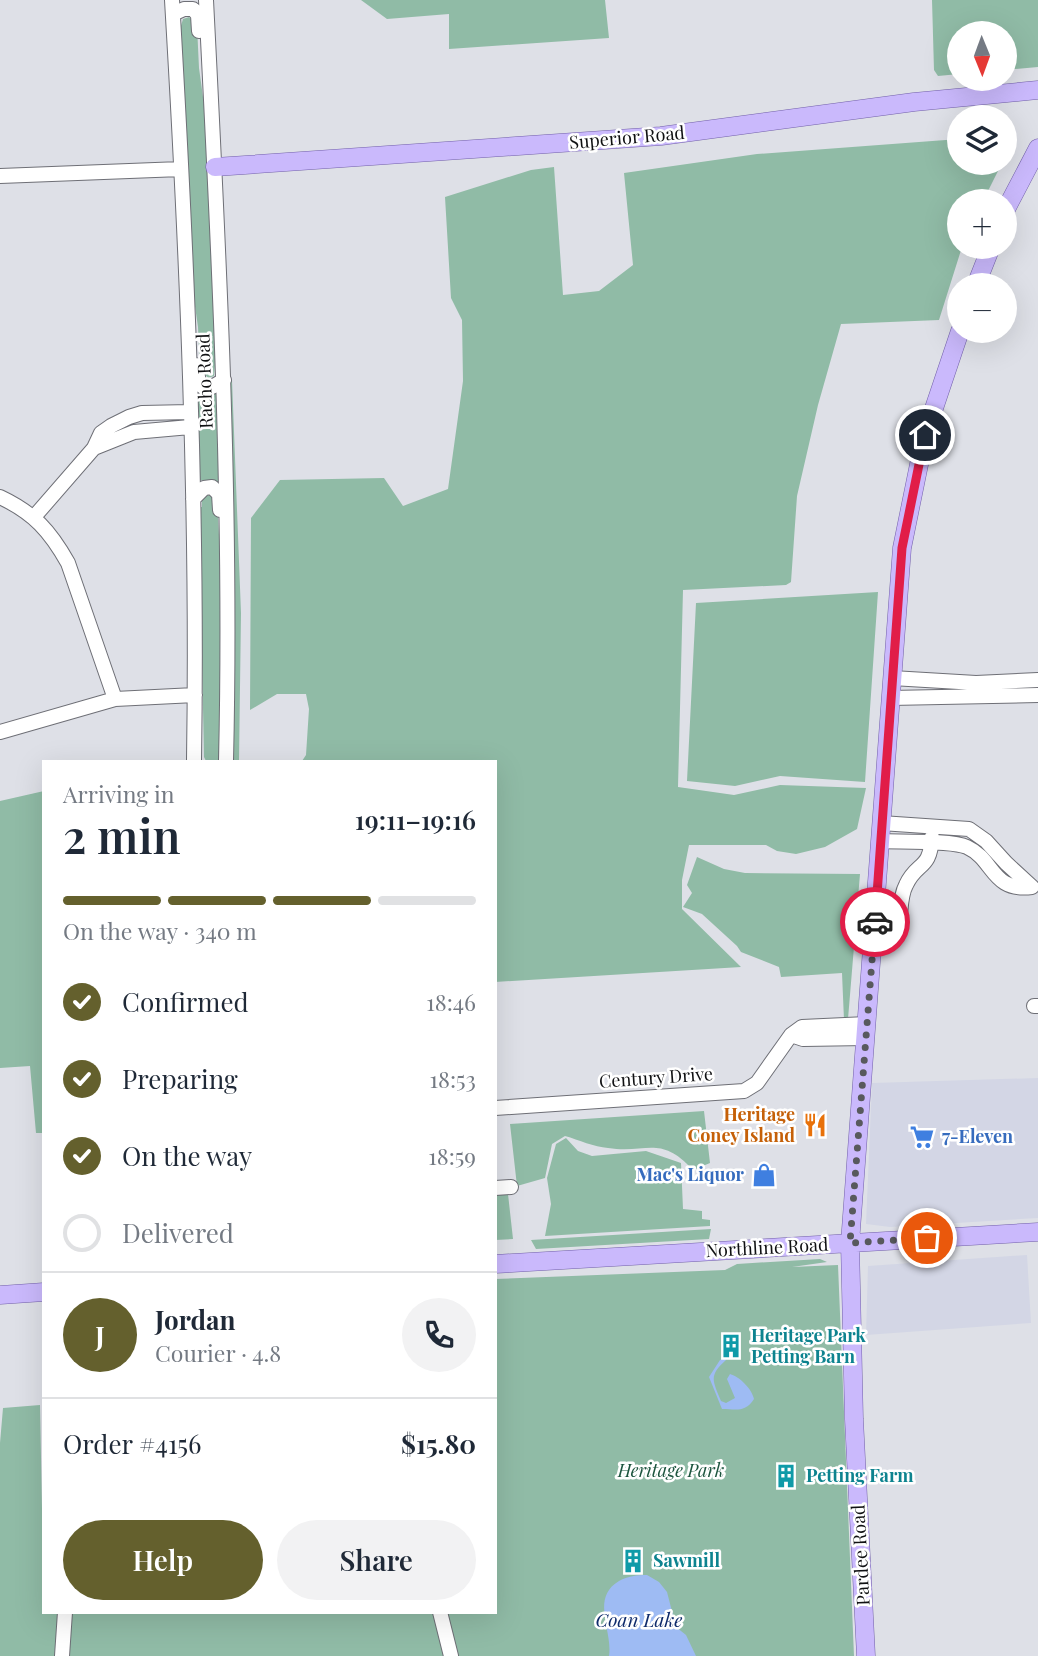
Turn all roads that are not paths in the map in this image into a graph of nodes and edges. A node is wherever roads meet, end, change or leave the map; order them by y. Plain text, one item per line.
1 (206, 0) edge
2 (173, 7) edge
3 (1038, 90) edge
4 (213, 126) junction
5 (1038, 148) edge
6 (215, 167) junction
7 (181, 169) junction
8 (0, 176) edge
9 (1017, 189) edge
10 (185, 284) junction
11 (956, 343) edge
12 (224, 380) junction
13 (129, 417) junction
14 (190, 420) junction
15 (134, 432) junction
16 (94, 448) junction
17 (0, 497) edge
18 (193, 499) junction
19 (34, 517) junction
20 (228, 598) junction
21 (194, 667) junction
22 (892, 678) junction
23 (1038, 680) edge
24 (195, 695) junction
25 (1038, 695) edge
26 (890, 698) junction
27 (115, 699) junction
28 (0, 732) edge
29 (194, 760) edge
30 (201, 760) edge
31 (226, 760) edge
32 (932, 827) junction
33 (881, 832) junction
34 (986, 841) junction
35 (931, 843) junction
36 (977, 854) junction
37 (1035, 887) edge
38 (899, 924) dead end
39 (866, 1031) junction
40 (497, 1108) edge
41 (511, 1186) dead end
42 (497, 1188) edge
43 (1038, 1232) edge
44 (850, 1243) junction
45 (497, 1265) edge
46 (42, 1292) edge
47 (0, 1295) edge
48 (65, 1614) edge
49 (440, 1614) edge
50 (62, 1656) edge
51 (451, 1656) edge
52 (866, 1656) edge

1 - 4 street, Racho Road
2 - 4 street
2 - 7 street, Racho Road
3 - 6 main road, Superior Road
4 - 6 street, Racho Road
5 - 9 main road
6 - 12 street, Racho Road
7 - 8 street
7 - 10 street, Racho Road
10 - 12 street
10 - 14 street, Racho Road
11 - 22 main road, Pardee Road
12 - 20 street, Racho Road
13 - 14 street
13 - 15 street
13 - 16 street
14 - 15 street
14 - 18 street, Racho Road
15 - 16 street
16 - 19 street
17 - 19 street
18 - 20 street
18 - 21 street, Racho Road
19 - 27 street
20 - 31 street, Racho Road
21 - 24 street, Racho Road
21 - 30 street
22 - 23 street
22 - 26 main road, Pardee Road
24 - 27 street
24 - 29 street, Racho Road
25 - 26 street
26 - 33 main road, Pardee Road
27 - 28 street
32 - 33 street
32 - 34 street
32 - 35 street
33 - 35 street
33 - 39 main road, Pardee Road
34 - 36 street
34 - 37 street
35 - 36 street
35 - 38 street
36 - 37 street
39 - 40 street, Century Drive
39 - 44 main road, Pardee Road
41 - 42 street
43 - 44 main road, Northline Road
44 - 45 main road, Northline Road
44 - 52 main road, Pardee Road
46 - 47 main road
48 - 50 street
49 - 51 street

